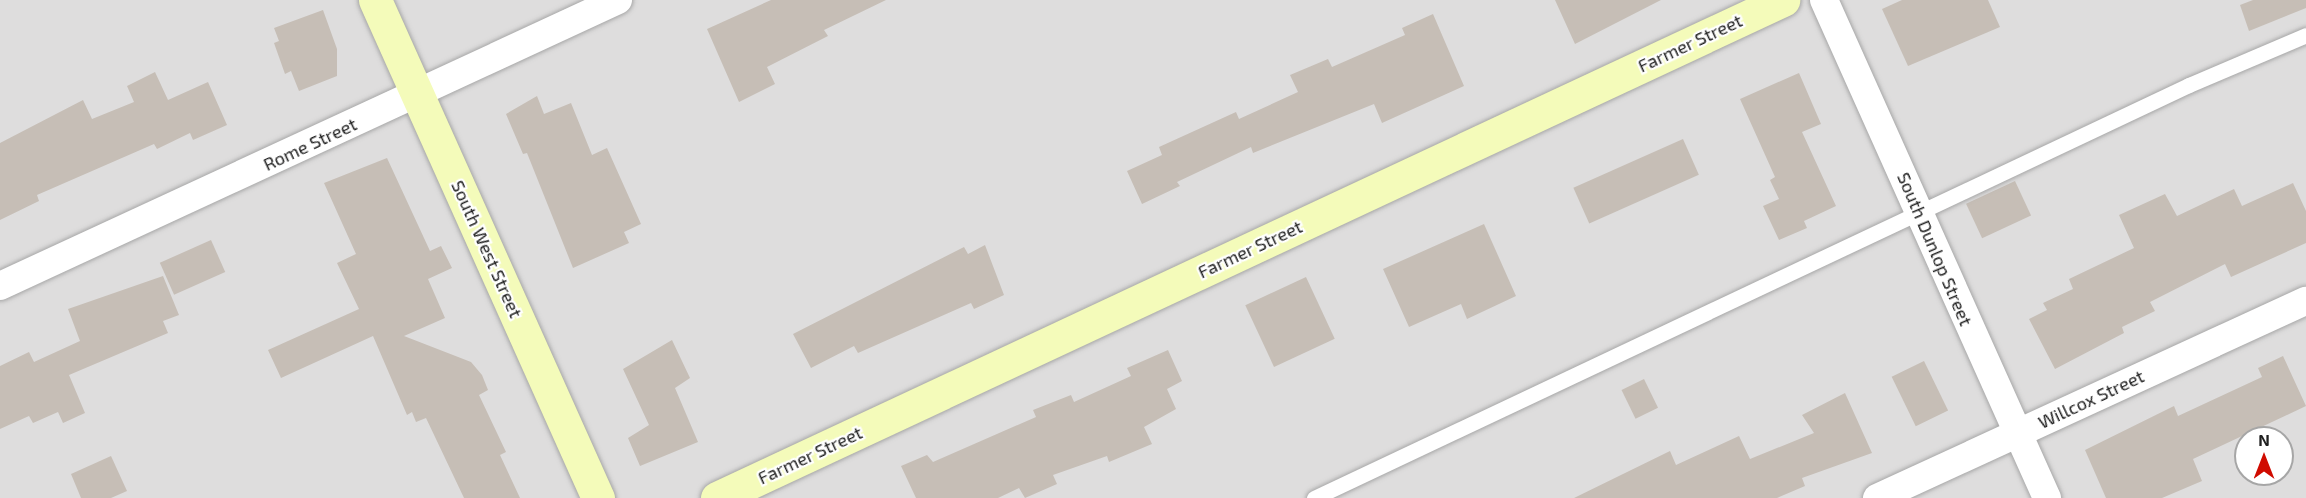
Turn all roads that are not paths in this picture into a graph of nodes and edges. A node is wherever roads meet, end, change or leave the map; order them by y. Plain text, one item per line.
1 (375, 0) edge
2 (618, 0) edge
3 (1783, 0) edge
4 (1824, 0) edge
5 (2306, 35) edge
6 (417, 94) junction
7 (1919, 213) junction
8 (0, 286) edge
9 (2306, 301) edge
10 (2018, 434) junction
11 (598, 498) edge
12 (717, 498) edge
13 (1314, 498) edge
14 (1877, 498) edge
15 (2047, 498) edge

1 - 6 street, South West Street
2 - 6 street, Rome Street
3 - 12 street, Farmer Street
4 - 7 street, South Dunlop Street
5 - 7 lane
6 - 8 street, Rome Street
6 - 11 street, South West Street
7 - 10 street, South Dunlop Street
7 - 13 lane
9 - 10 street, Willcox Street
10 - 14 street, Willcox Street
10 - 15 street, South Dunlop Street

